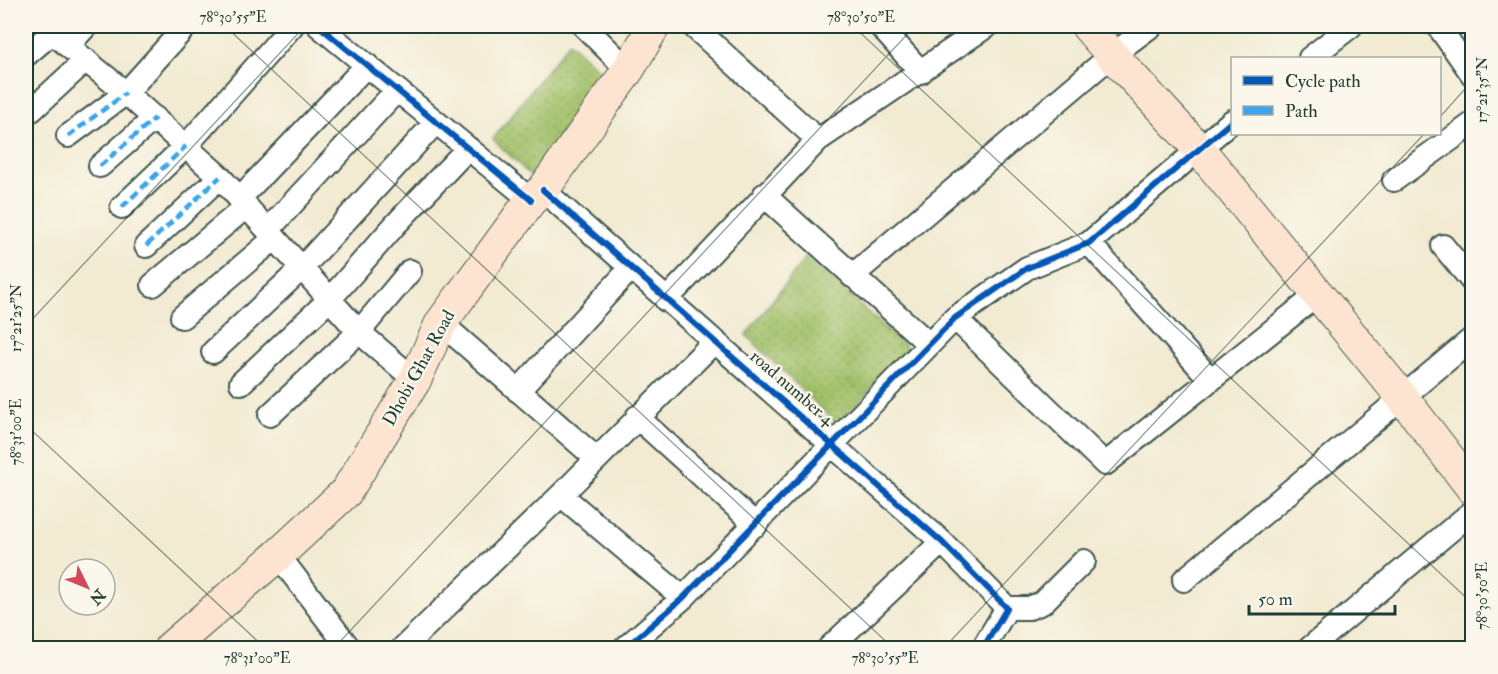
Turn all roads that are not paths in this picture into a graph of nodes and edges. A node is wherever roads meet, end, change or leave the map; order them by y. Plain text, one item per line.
1 (86, 26) edge
2 (186, 26) edge
3 (292, 26) edge
4 (319, 26) edge
5 (584, 26) edge
6 (654, 26) edge
7 (693, 26) edge
8 (880, 26) edge
9 (987, 26) edge
10 (1087, 26) edge
11 (1151, 26) edge
12 (1351, 26) edge
13 (1438, 26) edge
14 (56, 34) edge
15 (26, 55) edge
16 (1112, 55) junction
17 (1311, 57) edge
18 (86, 60) junction
19 (367, 65) junction
20 (628, 70) junction
21 (921, 72) junction
22 (1473, 75) edge
23 (397, 90) junction
24 (126, 93) junction
25 (32, 110) dead end
26 (155, 118) junction
27 (436, 122) junction
28 (1231, 123) edge
29 (1473, 124) edge
30 (68, 136) dead end
31 (818, 140) junction
32 (186, 146) junction
33 (468, 148) junction
34 (1198, 148) junction
35 (100, 166) dead end
36 (220, 177) junction
37 (1394, 180) dead end
38 (537, 195) junction
39 (764, 195) junction
40 (243, 202) junction
41 (122, 207) dead end
42 (271, 234) junction
43 (1089, 243) junction
44 (146, 246) dead end
45 (1443, 246) dead end
46 (302, 268) junction
47 (631, 268) junction
48 (410, 271) dead end
49 (852, 276) junction
50 (1473, 280) edge
51 (153, 285) dead end
52 (1317, 296) junction
53 (328, 300) junction
54 (666, 300) junction
55 (182, 317) dead end
56 (955, 318) junction
57 (441, 322) junction
58 (359, 332) junction
59 (1473, 339) edge
60 (715, 340) junction
61 (929, 344) junction
62 (213, 352) dead end
63 (415, 380) junction
64 (1211, 380) junction
65 (241, 384) dead end
66 (518, 392) junction
67 (1402, 397) junction
68 (270, 415) dead end
69 (637, 417) junction
70 (831, 443) junction
71 (597, 459) junction
72 (1473, 488) edge
73 (561, 495) junction
74 (1473, 512) edge
75 (756, 525) junction
76 (942, 542) junction
77 (279, 555) junction
78 (1084, 561) dead end
79 (1184, 580) dead end
80 (683, 598) junction
81 (1007, 608) junction
82 (170, 648) edge
83 (349, 648) edge
84 (403, 648) edge
85 (625, 648) edge
86 (829, 648) edge
87 (983, 648) edge
88 (1310, 648) edge

1 - 14 street
2 - 24 street
3 - 32 street
4 - 19 street, road number 4
5 - 20 street
6 - 20 main road, Dhobi Ghat Road
7 - 31 street
8 - 21 street
9 - 21 street
10 - 16 main road
11 - 16 street
12 - 17 street
13 - 22 street
14 - 15 street
14 - 18 street
16 - 34 main road
16 - 49 street
18 - 24 street
18 - 25 street
19 - 23 street, road number 4
19 - 40 street
20 - 38 main road, Dhobi Ghat Road
21 - 31 street
23 - 27 street, road number 4
23 - 42 street
24 - 26 street
24 - 30 street
26 - 32 street
26 - 35 street
27 - 33 street, road number 4
27 - 46 street
28 - 34 street
29 - 37 street
31 - 39 street
32 - 36 street
32 - 41 street
33 - 38 street, road number 4
33 - 53 street
34 - 43 street
34 - 52 main road
36 - 40 street
36 - 44 street
38 - 47 street, road number 4
38 - 57 main road, Dhobi Ghat Road
39 - 49 street
39 - 54 street
40 - 42 street
40 - 51 street
42 - 46 street
42 - 55 street
43 - 56 street
43 - 64 street
45 - 50 street
46 - 53 street
46 - 62 street
47 - 54 street, road number 4
47 - 66 street
48 - 58 street
49 - 61 street
52 - 64 street
52 - 67 main road
53 - 58 street
53 - 65 street
54 - 60 street, road number 4
56 - 61 street
56 - 64 street
57 - 63 main road, Dhobi Ghat Road
57 - 66 street
58 - 63 street
58 - 68 street
59 - 67 street
60 - 69 street
60 - 70 street, road number 4
61 - 70 street
63 - 77 main road, Dhobi Ghat Road
66 - 71 street
67 - 72 main road
67 - 79 street
69 - 71 street
69 - 75 street
70 - 75 street
70 - 76 street, road number 4
71 - 73 street
73 - 80 street
73 - 84 street
74 - 88 street
75 - 80 street
76 - 81 street, road number 4
76 - 86 street
77 - 82 main road, Dhobi Ghat Road
77 - 83 street
78 - 81 street
80 - 85 street
81 - 87 street

